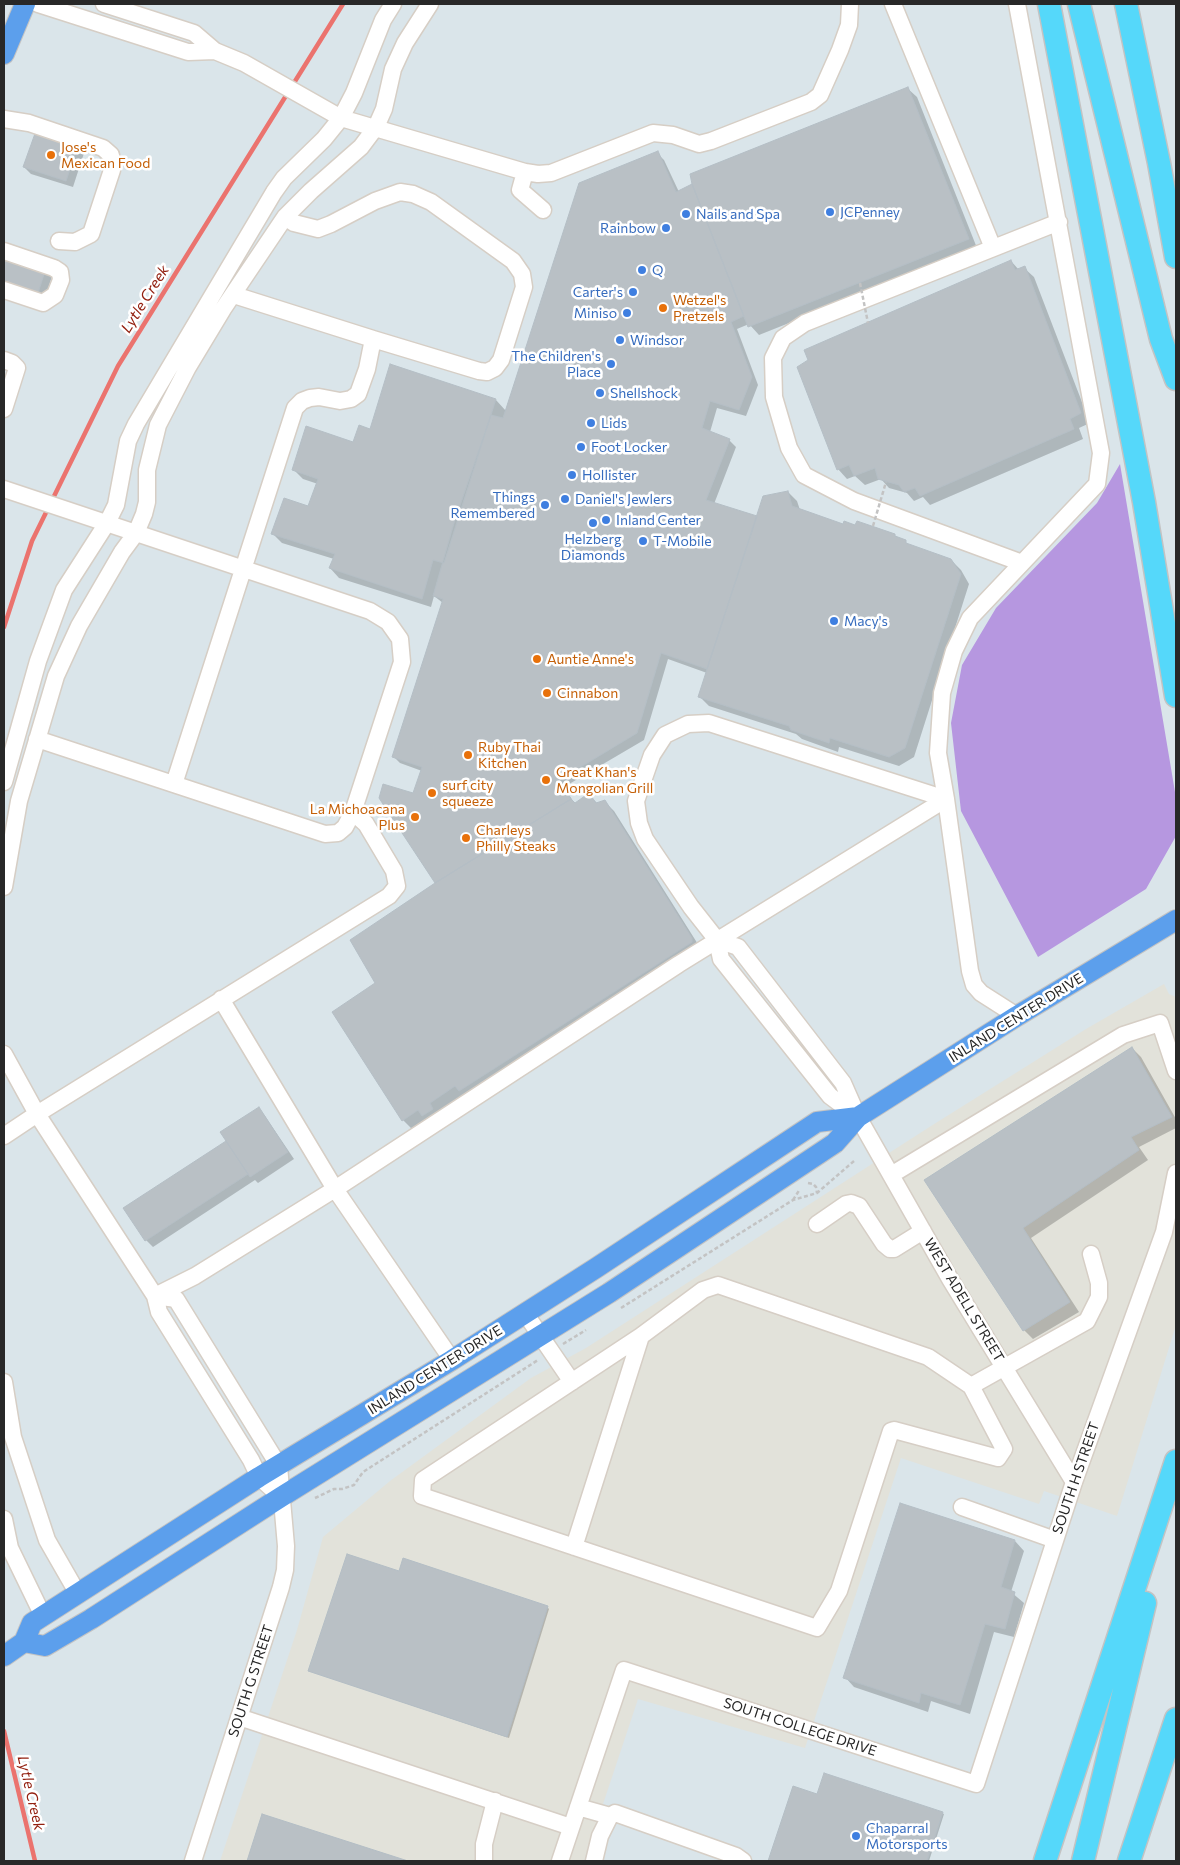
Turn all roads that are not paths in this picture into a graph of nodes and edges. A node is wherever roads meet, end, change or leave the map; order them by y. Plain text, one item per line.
1 (26, 4) edge
2 (38, 4) edge
3 (104, 4) edge
4 (393, 4) edge
5 (430, 4) edge
6 (850, 4) edge
7 (894, 4) edge
8 (1017, 4) edge
9 (1049, 4) edge
10 (1079, 4) edge
11 (1126, 4) edge
12 (158, 21) junction
13 (151, 40) junction
14 (215, 51) junction
15 (4, 54) edge
16 (337, 116) junction
17 (4, 119) edge
18 (376, 127) junction
19 (526, 172) junction
20 (543, 210) dead end
21 (285, 217) junction
22 (1059, 222) junction
23 (59, 241) dead end
24 (993, 248) junction
25 (4, 251) edge
26 (1176, 257) edge
27 (4, 290) edge
28 (234, 295) junction
29 (373, 339) junction
30 (4, 360) edge
31 (1176, 380) edge
32 (4, 409) edge
33 (4, 489) edge
34 (102, 522) junction
35 (136, 533) junction
36 (1022, 563) junction
37 (243, 568) junction
38 (1176, 696) edge
39 (37, 740) junction
40 (4, 782) edge
41 (174, 784) junction
42 (946, 799) junction
43 (353, 812) junction
44 (4, 887) edge
45 (1176, 920) edge
46 (717, 940) junction
47 (221, 1000) junction
48 (1017, 1016) junction
49 (4, 1054) edge
50 (1176, 1071) edge
51 (37, 1114) junction
52 (858, 1117) junction
53 (4, 1136) edge
54 (1176, 1173) edge
55 (891, 1175) junction
56 (335, 1189) junction
57 (817, 1224) dead end
58 (923, 1232) junction
59 (1091, 1254) dead end
60 (155, 1296) junction
61 (525, 1313) junction
62 (641, 1336) junction
63 (546, 1344) junction
64 (452, 1360) junction
65 (1004, 1366) junction
66 (4, 1382) edge
67 (572, 1382) junction
68 (971, 1386) junction
69 (1176, 1461) edge
70 (279, 1466) junction
71 (259, 1477) junction
72 (1074, 1482) junction
73 (282, 1496) junction
74 (1176, 1499) edge
75 (962, 1507) dead end
76 (4, 1519) edge
77 (1055, 1540) junction
78 (574, 1547) junction
79 (78, 1594) junction
80 (43, 1616) junction
81 (24, 1642) junction
82 (4, 1656) edge
83 (239, 1717) junction
84 (1176, 1718) edge
85 (976, 1784) joint
86 (495, 1800) junction
87 (578, 1807) junction
88 (610, 1816) junction
89 (571, 1827) junction
90 (193, 1861) edge
91 (484, 1861) edge
92 (560, 1861) edge
93 (594, 1861) edge
94 (743, 1861) edge
95 (1045, 1861) edge
96 (1083, 1861) edge
97 (1129, 1861) edge

1 - 15 main road
2 - 13 street
3 - 12 street
4 - 16 street
5 - 18 street
6 - 19 street
7 - 24 street
8 - 22 street
9 - 38 highway
10 - 31 highway
11 - 26 highway
12 - 13 street
12 - 14 street
13 - 14 street
14 - 16 street
16 - 18 street
16 - 34 street
17 - 23 street
18 - 19 street
18 - 21 street
19 - 20 street
21 - 28 street
21 - 29 street
22 - 24 street
22 - 36 street
24 - 36 street
25 - 27 street
28 - 29 street
28 - 35 street
29 - 37 street
30 - 32 street
33 - 34 street
34 - 35 street
34 - 40 street
35 - 37 street
35 - 39 street
36 - 42 street
37 - 41 street
37 - 43 street
39 - 41 street
39 - 44 street
41 - 43 street
42 - 46 street
42 - 46 street
42 - 48 street
43 - 47 street
45 - 48 main road, INLAND CENTER DRIVE
46 - 52 street
46 - 56 street
47 - 51 street
47 - 56 street
48 - 52 main road, INLAND CENTER DRIVE
49 - 51 street
50 - 55 street
51 - 53 street
51 - 60 street
52 - 55 street, WEST ADELL STREET
52 - 61 main road, INLAND CENTER DRIVE
52 - 63 main road, INLAND CENTER DRIVE
54 - 72 street, SOUTH H STREET
55 - 58 street, WEST ADELL STREET
56 - 60 street
56 - 64 street
57 - 58 street
58 - 65 street, WEST ADELL STREET
59 - 65 street
60 - 70 street
60 - 71 street
61 - 63 street
61 - 64 main road, INLAND CENTER DRIVE
62 - 67 street
62 - 68 street
62 - 78 street
63 - 67 street
63 - 73 main road, INLAND CENTER DRIVE
64 - 70 main road, INLAND CENTER DRIVE
65 - 68 street
65 - 72 street, WEST ADELL STREET
66 - 79 street
67 - 78 street
68 - 78 street
69 - 95 highway
70 - 71 main road, INLAND CENTER DRIVE
70 - 73 street, SOUTH G STREET
71 - 73 street
71 - 79 main road, INLAND CENTER DRIVE
72 - 77 street, SOUTH H STREET
73 - 81 main road, INLAND CENTER DRIVE
73 - 83 street, SOUTH G STREET
74 - 96 highway
75 - 77 street
76 - 80 street
77 - 85 street, SOUTH H STREET
79 - 80 main road, INLAND CENTER DRIVE
80 - 81 main road, INLAND CENTER DRIVE
81 - 82 main road, INLAND CENTER DRIVE
83 - 86 street
83 - 90 street, SOUTH G STREET
84 - 97 highway
85 - 87 street, SOUTH COLLEGE DRIVE
86 - 89 street
86 - 91 street
87 - 88 street
87 - 89 street
88 - 93 street
88 - 94 street
89 - 92 street

